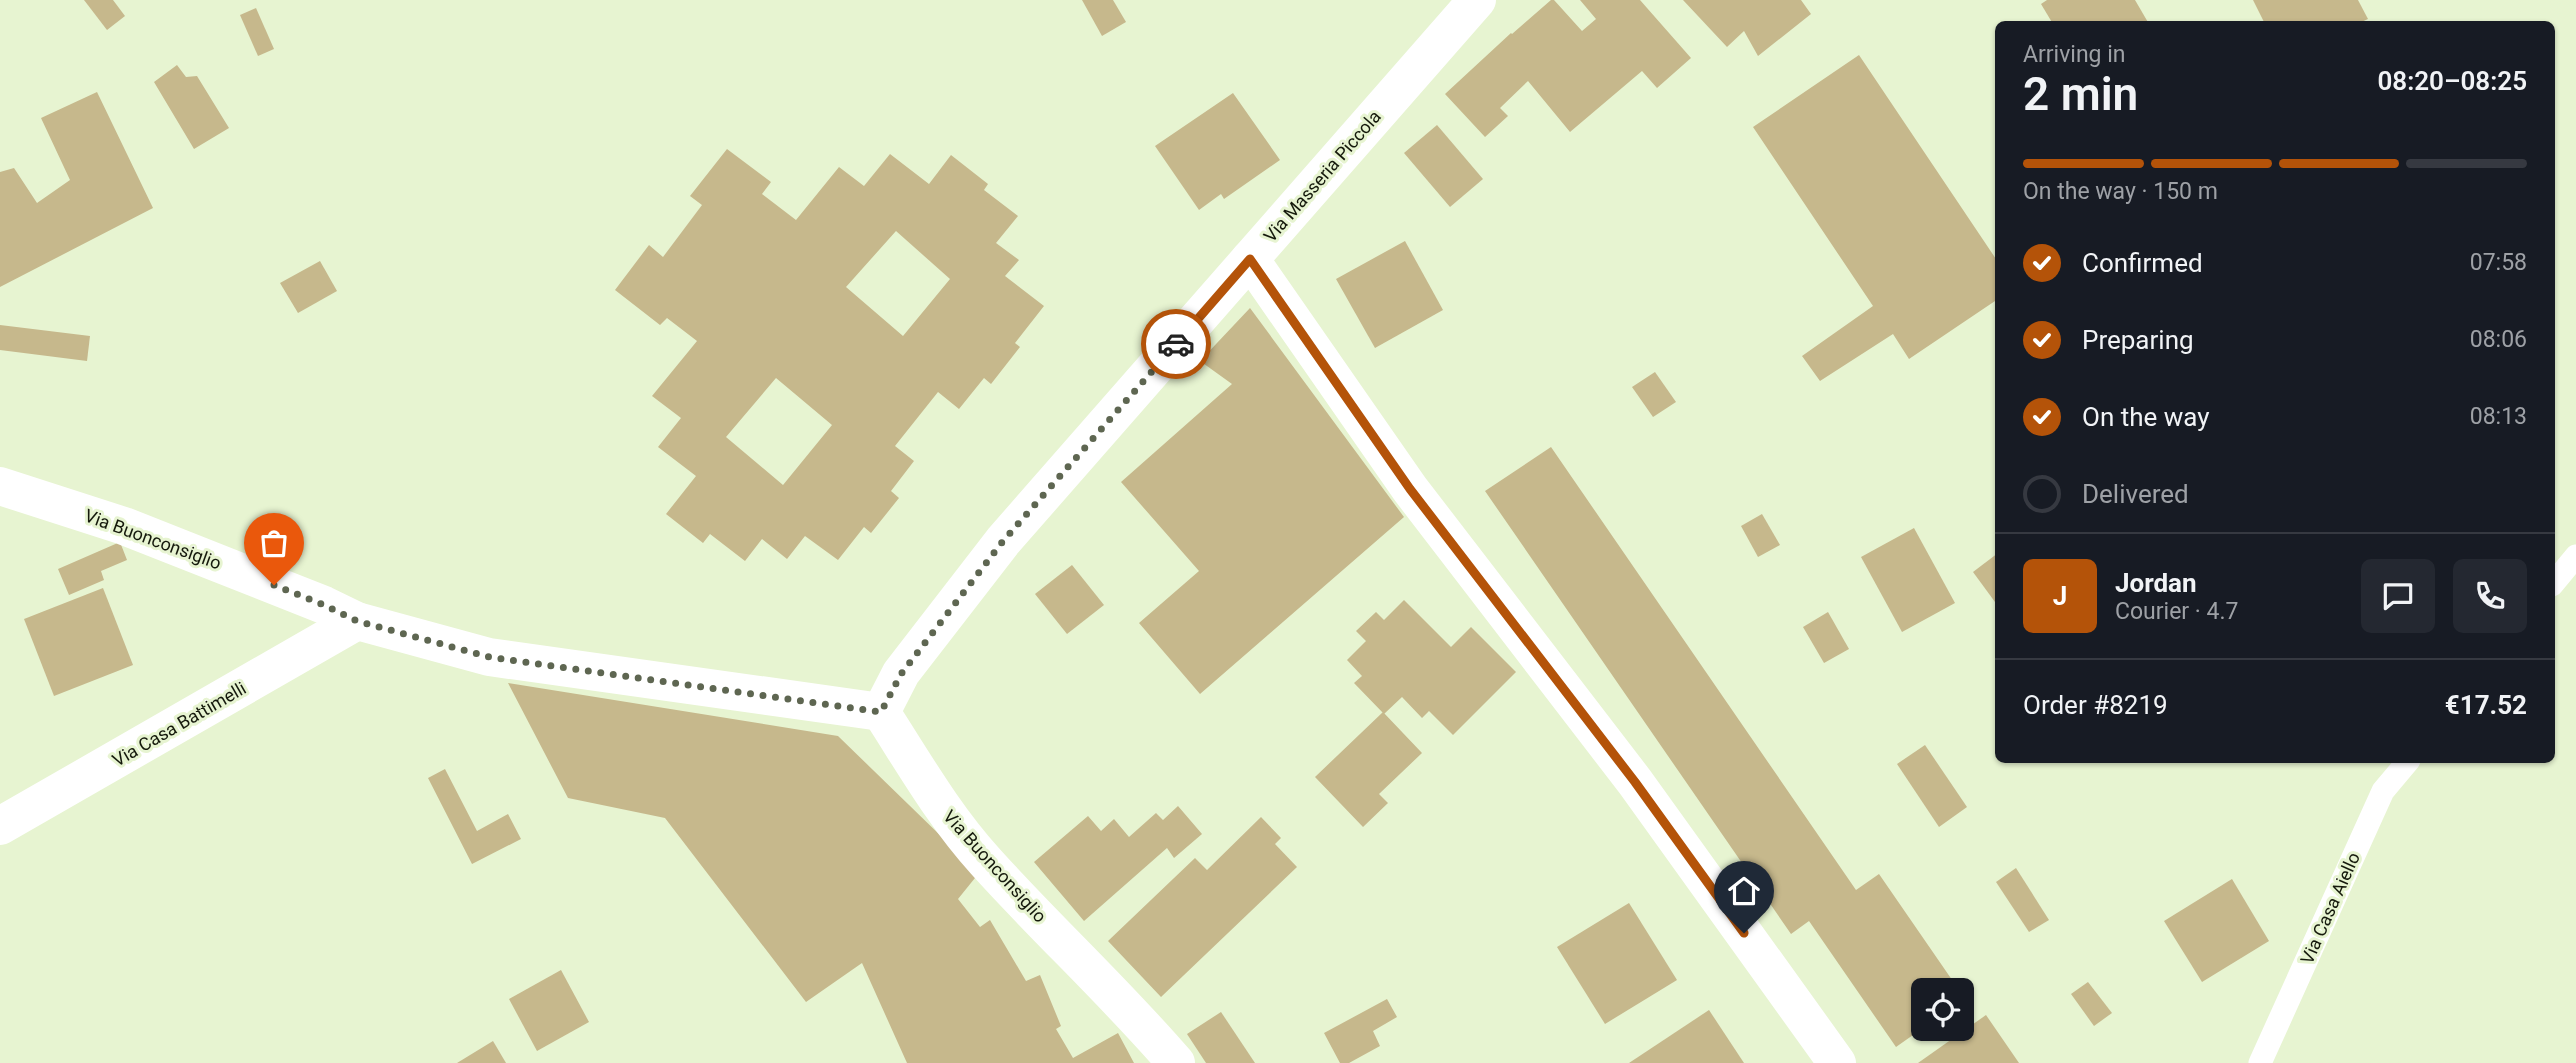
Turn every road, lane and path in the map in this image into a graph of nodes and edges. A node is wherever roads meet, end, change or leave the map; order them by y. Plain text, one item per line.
1 (1477, 0) edge
2 (1250, 259) junction
3 (0, 486) edge
4 (2576, 556) edge
5 (2555, 581) edge
6 (357, 621) junction
7 (881, 712) junction
8 (2406, 763) edge
9 (0, 827) edge
10 (1175, 1063) edge
11 (1837, 1063) edge
12 (2260, 1063) edge

1 - 2 street, Via Masseria Piccola
2 - 7 street, Via Masseria Piccola
2 - 11 street
3 - 6 street, Via Buonconsiglio
4 - 5 lane
6 - 7 street, Via Buonconsiglio
6 - 9 street, Via Casa Battimelli
7 - 10 street, Via Buonconsiglio
8 - 12 lane, Via Casa Aiello

